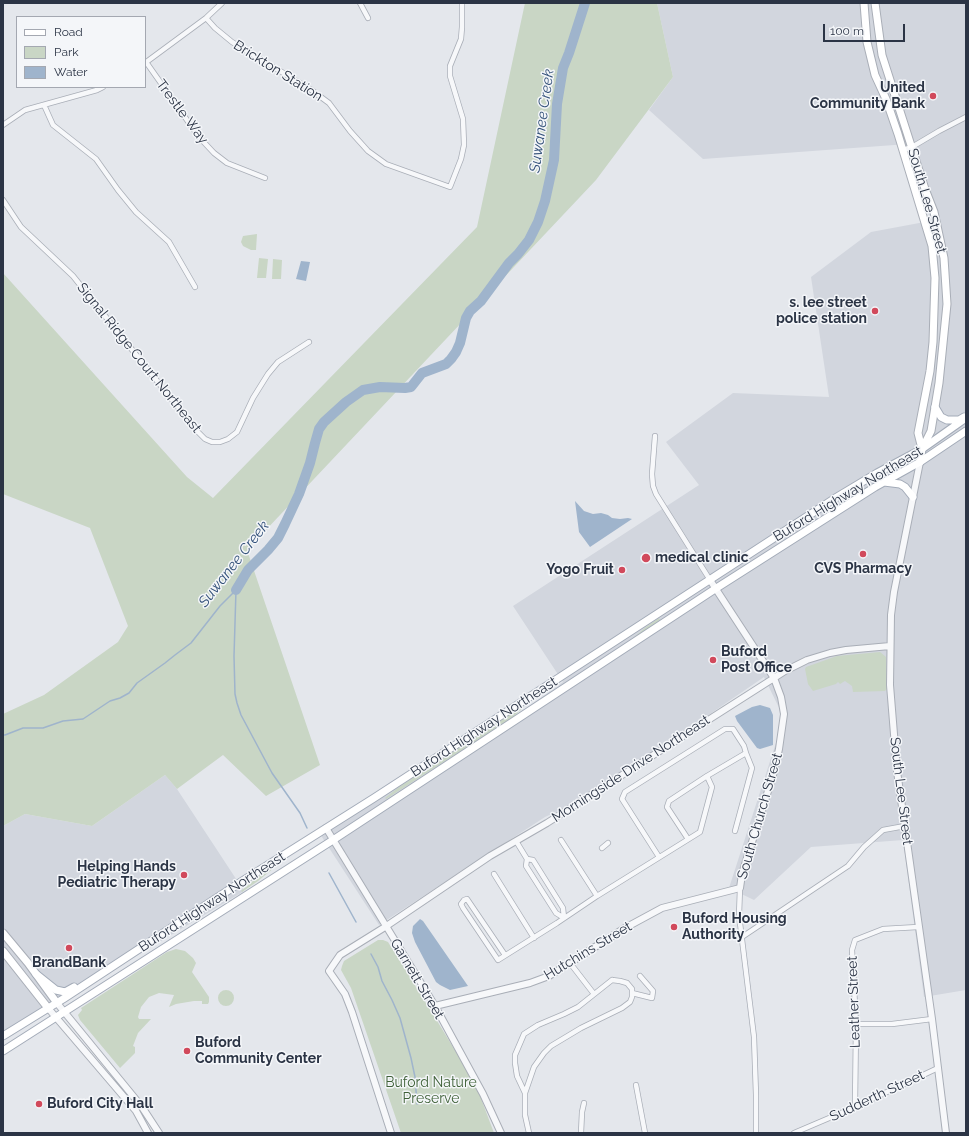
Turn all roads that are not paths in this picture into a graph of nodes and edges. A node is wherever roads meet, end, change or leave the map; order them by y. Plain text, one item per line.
1 (222, 3) edge
2 (360, 3) edge
3 (462, 3) edge
4 (864, 3) edge
5 (875, 3) edge
6 (206, 18) junction
7 (368, 18) dead end
8 (146, 62) edge
9 (100, 88) edge
10 (44, 105) junction
11 (966, 117) edge
12 (3, 125) edge
13 (912, 147) junction
14 (903, 150) junction
15 (265, 178) dead end
16 (3, 200) edge
17 (195, 287) dead end
18 (309, 342) dead end
19 (935, 407) junction
20 (966, 417) edge
21 (966, 431) edge
22 (654, 436) dead end
23 (922, 449) junction
24 (920, 462) junction
25 (883, 482) junction
26 (913, 497) junction
27 (710, 580) junction
28 (715, 589) junction
29 (890, 646) junction
30 (774, 678) junction
31 (746, 752) junction
32 (707, 776) junction
33 (905, 826) junction
34 (326, 828) junction
35 (735, 831) dead end
36 (688, 839) junction
37 (333, 840) junction
38 (561, 840) dead end
39 (516, 841) junction
40 (608, 843) dead end
41 (602, 848) dead end
42 (659, 857) junction
43 (527, 859) junction
44 (494, 874) dead end
45 (547, 883) junction
46 (740, 888) junction
47 (540, 889) junction
48 (597, 896) junction
49 (564, 918) junction
50 (484, 923) junction
51 (385, 927) junction
52 (918, 927) junction
53 (477, 928) junction
54 (3, 933) edge
55 (742, 937) junction
56 (534, 938) junction
57 (3, 951) edge
58 (505, 955) junction
59 (570, 963) junction
60 (36, 974) junction
61 (640, 976) dead end
62 (94, 978) junction
63 (632, 993) junction
64 (594, 994) junction
65 (57, 1003) junction
66 (435, 1006) junction
67 (48, 1008) junction
68 (64, 1012) junction
69 (56, 1017) junction
70 (932, 1019) junction
71 (856, 1024) junction
72 (3, 1036) edge
73 (3, 1051) edge
74 (938, 1068) junction
75 (636, 1085) dead end
76 (525, 1093) junction
77 (584, 1103) dead end
78 (855, 1107) junction
79 (806, 1130) edge
80 (148, 1133) edge
81 (159, 1133) edge
82 (391, 1133) edge
83 (501, 1133) edge
84 (529, 1133) edge
85 (581, 1133) edge
86 (645, 1133) edge
87 (756, 1133) edge
88 (794, 1133) edge
89 (946, 1133) edge

1 - 6 street
2 - 7 street
3 - 6 street, Brickton Station
4 - 14 main road, South Lee Street
5 - 13 main road, South Lee Street
6 - 8 street
8 - 15 street, Trestle Way
9 - 10 street
10 - 12 street
10 - 17 street
11 - 13 street
13 - 14 street
13 - 19 main road, South Lee Street
14 - 23 main road, South Lee Street
16 - 18 street, Signal Ridge Court Northeast
19 - 20 main road
19 - 23 main road, South Lee Street
20 - 23 main road, Buford Highway Northeast
21 - 24 main road, Buford Highway Northeast
22 - 27 street
23 - 24 main road, South Lee Street
23 - 27 main road, Buford Highway Northeast
24 - 25 main road, Buford Highway Northeast
24 - 26 street, South Lee Street
25 - 26 main road
25 - 28 main road, Buford Highway Northeast
26 - 29 street, South Lee Street
27 - 28 street, South Church Street
27 - 34 main road, Buford Highway Northeast
28 - 30 street, South Church Street
28 - 37 main road, Buford Highway Northeast
29 - 30 street, Morningside Drive Northeast
29 - 33 street, South Lee Street
30 - 39 street, Morningside Drive Northeast
30 - 46 street, South Church Street
31 - 32 street
31 - 35 street
31 - 42 street
32 - 36 street
32 - 36 street
33 - 52 street, South Lee Street
33 - 55 street
34 - 37 street, Garnett Street
34 - 62 main road, Buford Highway Northeast
36 - 42 street
37 - 51 street, Garnett Street
37 - 68 main road, Buford Highway Northeast
38 - 48 street
39 - 43 street
39 - 51 street, Morningside Drive Northeast
40 - 41 street
42 - 48 street
43 - 45 street
43 - 47 street
44 - 56 street
45 - 47 street
45 - 49 street
46 - 55 street, South Church Street
46 - 59 street, Hutchins Street
47 - 49 street
48 - 49 street
49 - 56 street
50 - 53 street
50 - 53 street
50 - 58 street
51 - 66 street, Garnett Street
51 - 82 street, Morningside Drive Northeast
52 - 70 street, South Lee Street
52 - 71 street, Leather Street
53 - 58 street
54 - 60 main road
55 - 87 street, South Church Street
56 - 58 street
57 - 67 main road
59 - 64 street
59 - 66 street, Hutchins Street
60 - 62 main road
60 - 65 main road
61 - 63 street
62 - 65 main road, Buford Highway Northeast
63 - 64 street
63 - 76 street
64 - 76 street
65 - 67 main road, Buford Highway Northeast
65 - 68 street
66 - 83 street, Garnett Street
67 - 69 street
67 - 72 main road, Buford Highway Northeast
68 - 69 main road, Buford Highway Northeast
68 - 81 street
69 - 73 main road, Buford Highway Northeast
69 - 80 street
70 - 71 street
70 - 74 street, South Lee Street
71 - 78 street, Leather Street
74 - 78 street, Sudderth Street
74 - 89 street, South Lee Street
75 - 86 street
76 - 84 street
77 - 85 street
78 - 79 street, Sudderth Street
79 - 88 street, Sudderth Street

